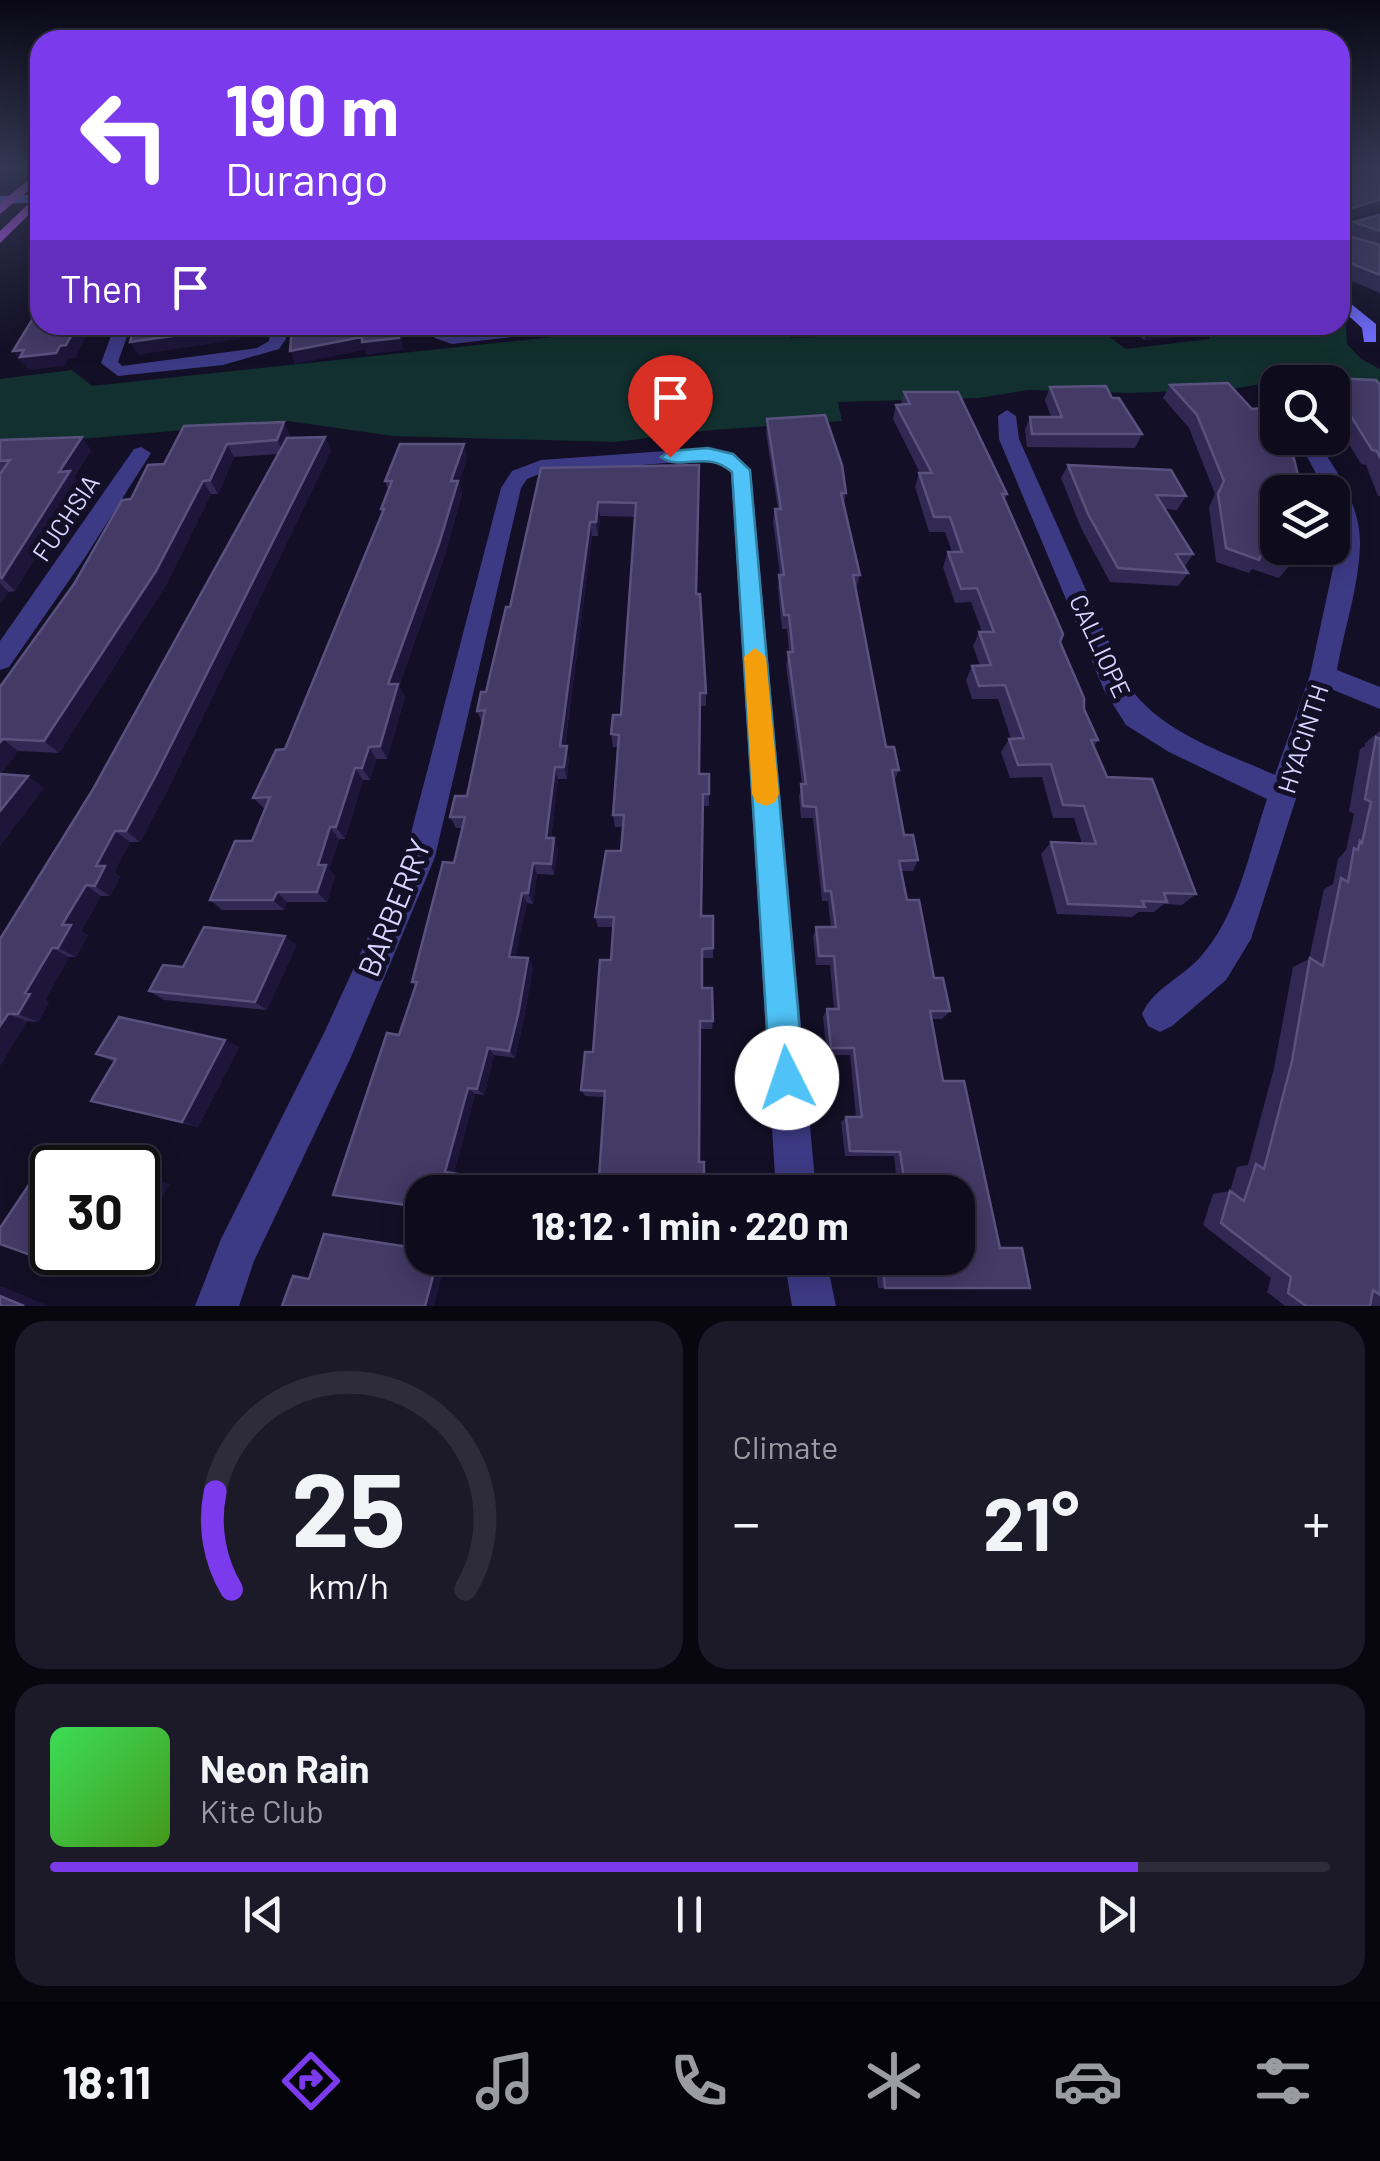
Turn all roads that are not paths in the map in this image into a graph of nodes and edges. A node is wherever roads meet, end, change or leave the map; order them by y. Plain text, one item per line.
1 (1350, 306) edge
2 (1350, 309) edge
3 (1380, 322) edge
4 (119, 335) edge
5 (277, 335) edge
6 (451, 335) edge
7 (492, 335) edge
8 (1375, 337) edge
9 (1379, 357) edge
10 (1006, 416) dead end
11 (141, 453) dead end
12 (1317, 455) edge
13 (0, 660) edge
14 (1324, 675) junction
15 (1380, 698) edge
16 (1286, 794) junction
17 (1160, 1014) dead end
18 (795, 1175) edge
19 (808, 1275) edge
20 (218, 1306) edge
21 (814, 1306) edge

1 - 3 street
2 - 8 street
4 - 5 street
6 - 7 street
8 - 9 street
10 - 16 street, CALLIOPE
11 - 13 street, FUCHSIA
12 - 14 street, HYACINTH
14 - 15 street
14 - 16 street, HYACINTH
16 - 17 street, HYACINTH
18 - 20 street, BARBERRY
19 - 21 street

